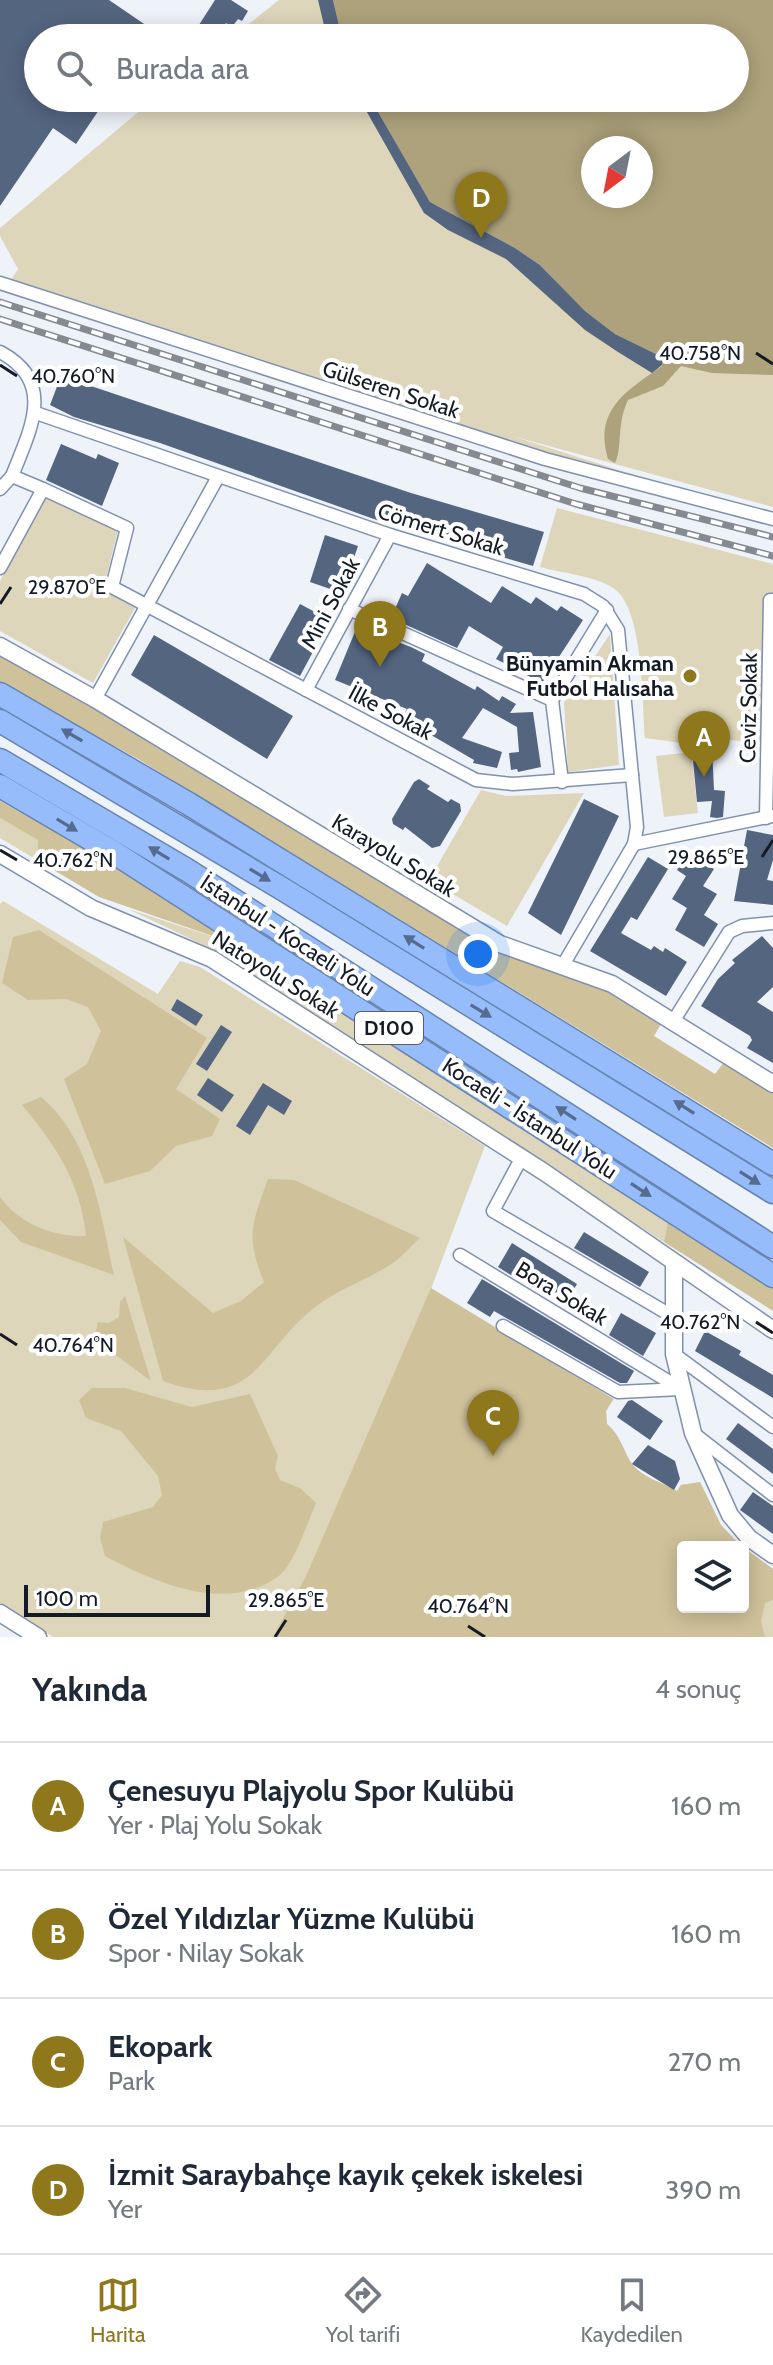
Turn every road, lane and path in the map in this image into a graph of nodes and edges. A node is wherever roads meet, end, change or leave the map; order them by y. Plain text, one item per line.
1 (0, 283) edge
2 (0, 352) edge
3 (36, 413) junction
4 (12, 476) junction
5 (218, 477) junction
6 (0, 489) edge
7 (43, 489) junction
8 (773, 519) edge
9 (390, 535) junction
10 (0, 568) edge
11 (772, 600) edge
12 (149, 607) junction
13 (349, 609) junction
14 (607, 610) junction
15 (0, 646) edge
16 (306, 690) junction
17 (0, 694) edge
18 (95, 699) junction
19 (552, 700) junction
20 (0, 721) edge
21 (0, 760) edge
22 (632, 775) junction
23 (562, 782) junction
24 (0, 786) edge
25 (769, 817) edge
26 (634, 844) junction
27 (0, 854) edge
28 (773, 923) edge
29 (563, 965) junction
30 (674, 1020) junction
31 (773, 1084) edge
32 (522, 1157) junction
33 (773, 1164) edge
34 (773, 1192) edge
35 (773, 1247) edge
36 (460, 1255) dead end
37 (674, 1264) junction
38 (773, 1276) edge
39 (672, 1316) junction
40 (503, 1326) dead end
41 (773, 1330) edge
42 (674, 1354) junction
43 (681, 1389) junction
44 (773, 1427) edge
45 (693, 1433) junction
46 (773, 1495) edge
47 (773, 1555) edge
48 (0, 1613) edge
49 (38, 1637) edge

1 - 8 street, Gülseren Sokak
2 - 3 street
3 - 4 street
3 - 5 street, Cömert Sokak
4 - 6 street
4 - 7 street
5 - 9 street, Cömert Sokak
5 - 12 street
7 - 10 street
7 - 12 street, İlke Sokak
9 - 13 street, Mini Sokak
9 - 14 street, Cömert Sokak
11 - 25 street, Ceviz Sokak
12 - 16 street, İlke Sokak
12 - 18 street
13 - 16 street, Mini Sokak
13 - 19 street
14 - 19 street
14 - 22 street
15 - 18 main road, Karayolu Sokak
16 - 23 street, İlke Sokak
33 -> 17 highway
18 - 29 main road, Karayolu Sokak
19 - 23 street
20 -> 34 highway
35 -> 21 highway, İstanbul - Kocaeli Yolu / D100
22 - 23 street, İlke Sokak
22 - 26 street
24 -> 38 highway, Kocaeli - İstanbul Yolu / D100
25 - 26 street
26 - 29 street
27 - 32 main road, Natoyolu Sokak
28 - 30 street
29 - 30 main road, Karayolu Sokak
30 - 31 main road, Karayolu Sokak
32 - 37 main road, Natoyolu Sokak
32 - 39 street, Bora Sokak
36 - 43 street, Bora Sokak
37 - 39 main road
37 - 41 main road, Natoyolu Sokak
39 - 42 main road
40 - 43 street
42 - 43 main road
42 - 44 street
43 - 45 main road
45 - 46 street
45 - 47 main road
48 - 49 main road

